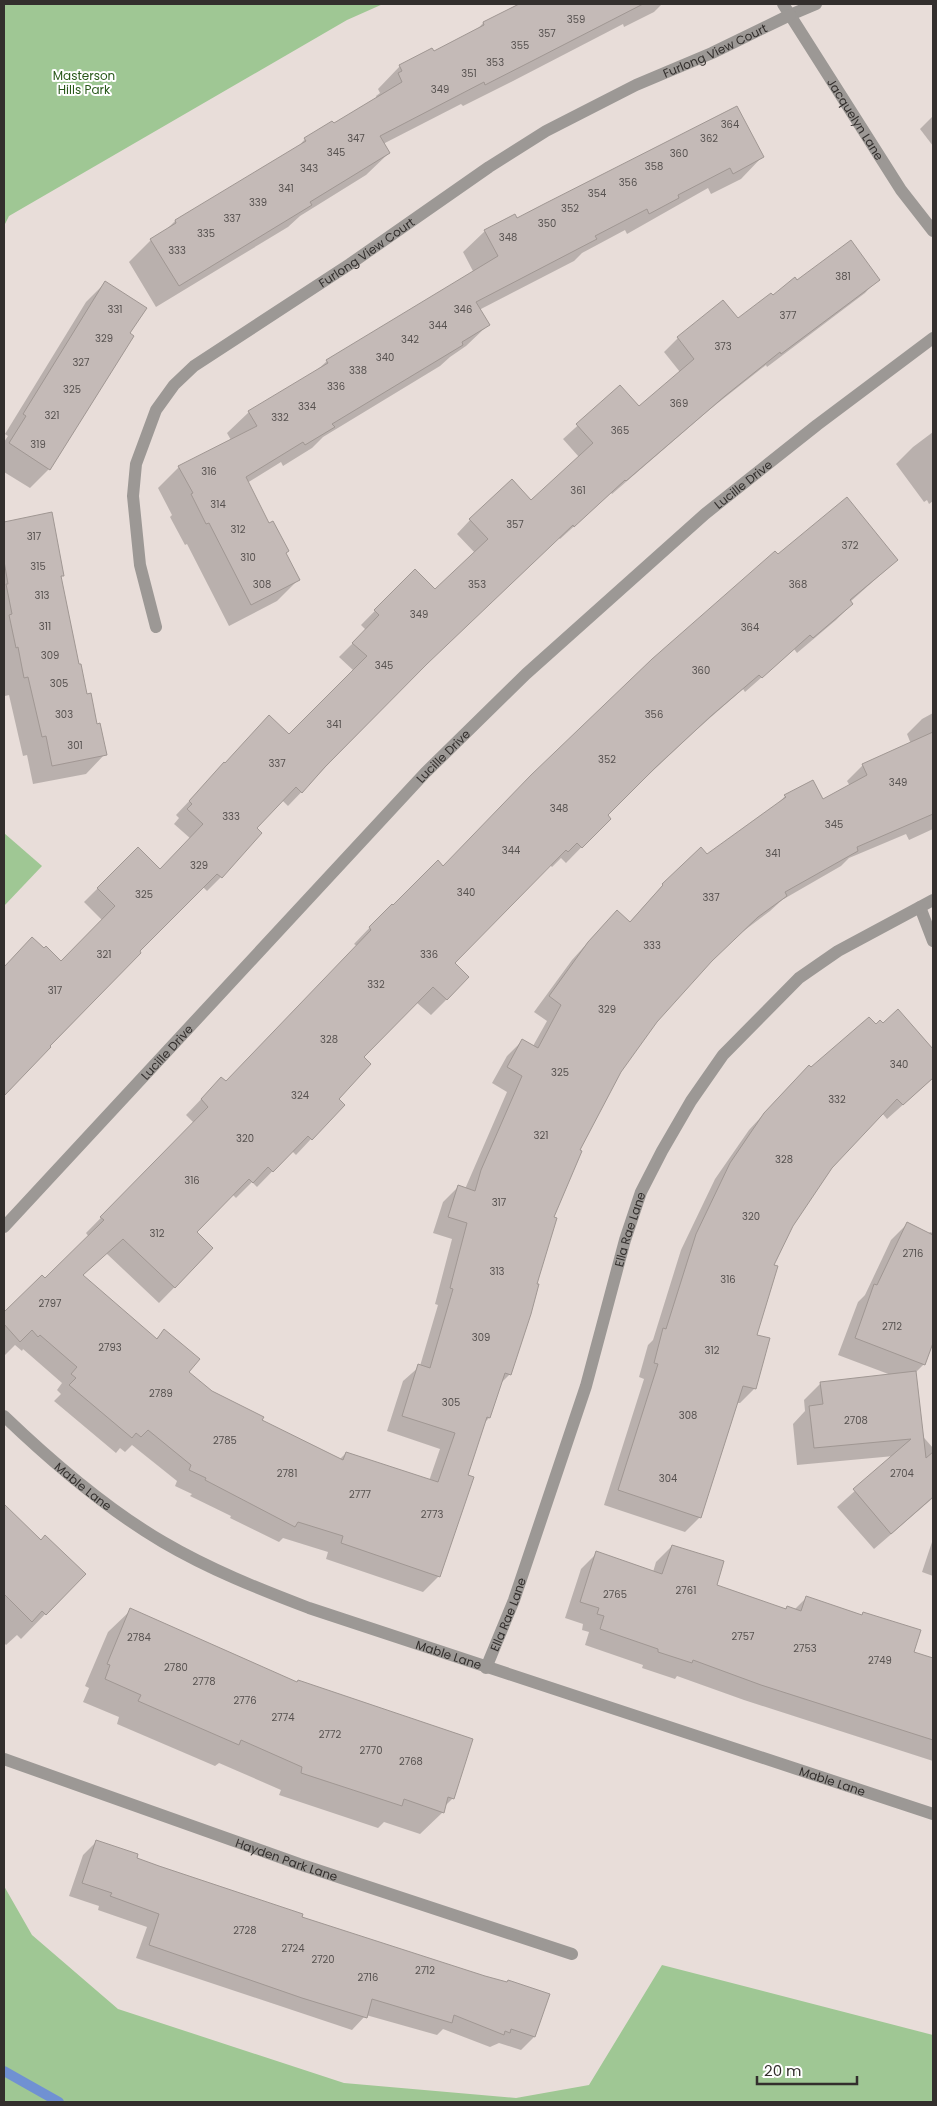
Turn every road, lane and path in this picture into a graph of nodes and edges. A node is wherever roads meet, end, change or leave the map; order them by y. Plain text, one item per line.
1 (783, 4) edge
2 (816, 4) edge
3 (790, 15) junction
4 (933, 231) edge
5 (933, 338) edge
6 (156, 627) dead end
7 (933, 900) edge
8 (920, 907) junction
9 (933, 941) edge
10 (4, 1228) edge
11 (4, 1416) edge
12 (486, 1668) junction
13 (4, 1759) edge
14 (933, 1814) edge
15 (572, 1954) dead end

1 - 3 street, Jacquelyn Lane
2 - 3 street, Furlong View Court
3 - 4 street, Jacquelyn Lane
3 - 6 street, Furlong View Court
5 - 10 street, Lucille Drive
7 - 8 street, Ella Rae Lane
8 - 9 street
8 - 12 street, Ella Rae Lane
11 - 12 street, Mable Lane
12 - 14 street, Mable Lane
13 - 15 street, Hayden Park Lane

